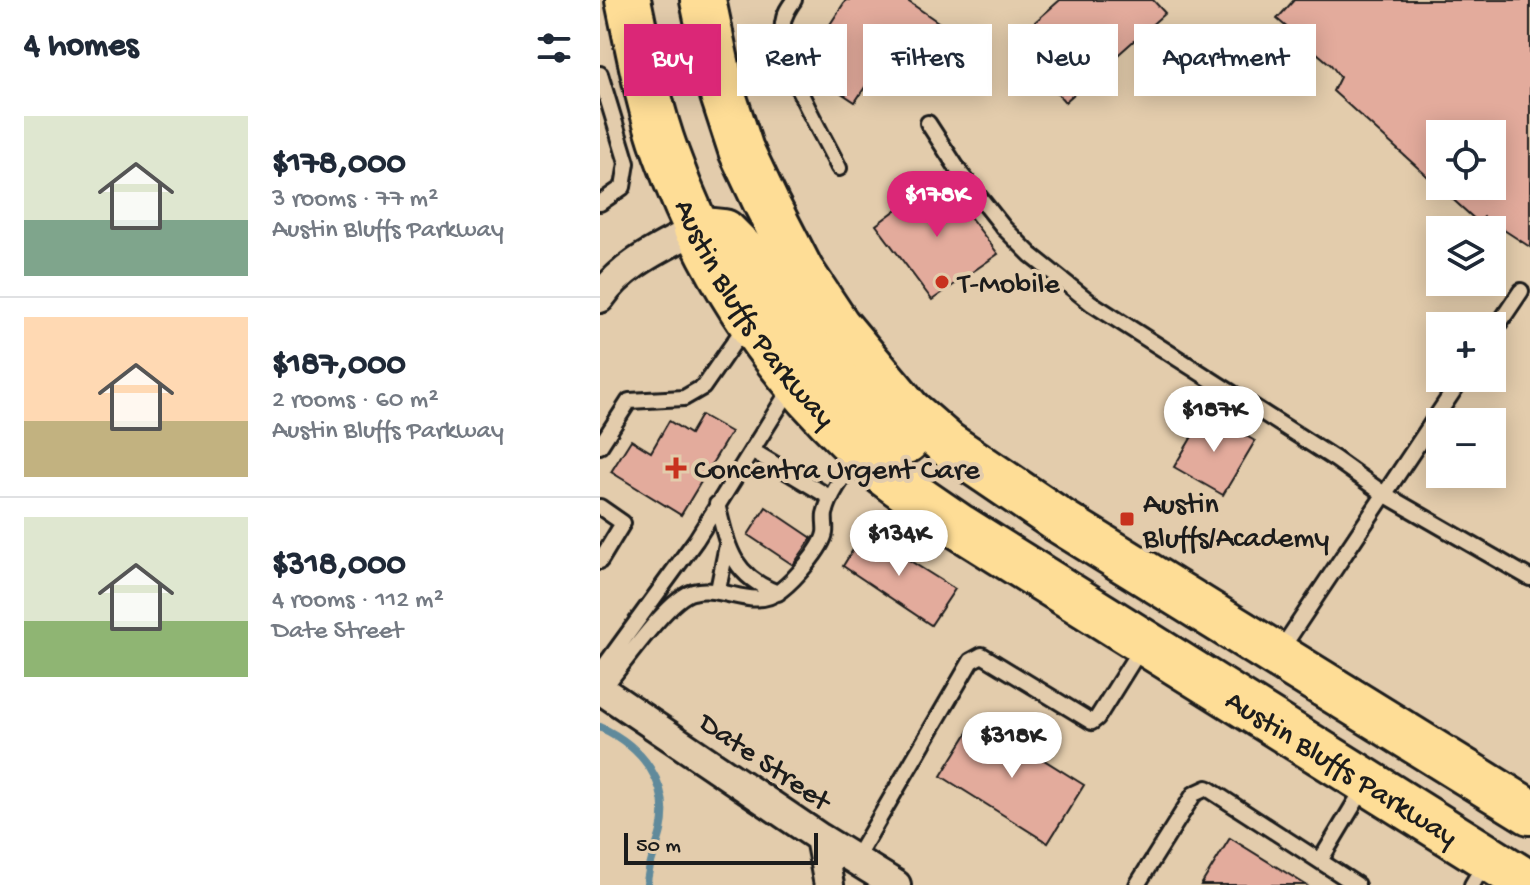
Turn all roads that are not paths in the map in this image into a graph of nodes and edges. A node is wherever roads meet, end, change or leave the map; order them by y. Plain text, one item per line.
1 (628, 0) edge
2 (703, 0) edge
3 (794, 0) edge
4 (600, 74) edge
5 (928, 123) dead end
6 (839, 168) dead end
7 (600, 203) edge
8 (696, 229) junction
9 (603, 285) edge
10 (1521, 291) dead end
11 (1506, 313) edge
12 (749, 321) junction
13 (795, 382) junction
14 (1453, 392) edge
15 (948, 445) junction
16 (600, 446) edge
17 (753, 451) junction
18 (864, 453) junction
19 (1384, 494) junction
20 (831, 498) junction
21 (717, 504) junction
22 (600, 507) edge
23 (727, 545) junction
24 (600, 561) edge
25 (1530, 578) edge
26 (718, 590) junction
27 (778, 593) junction
28 (1144, 642) junction
29 (1277, 655) junction
30 (1197, 675) junction
31 (601, 684) edge
32 (1368, 782) junction
33 (1530, 812) edge
34 (820, 838) junction
35 (855, 860) junction
36 (1320, 861) junction
37 (1480, 871) edge
38 (1530, 884) edge
39 (829, 885) edge
40 (896, 885) edge
41 (1137, 885) edge
42 (1357, 885) edge

1 - 8 main road, Austin Bluffs Parkway
2 - 15 main road, Austin Bluffs Parkway
3 - 6 lane
4 - 7 lane
5 - 19 lane
8 - 9 street
8 - 12 main road, Austin Bluffs Parkway
8 - 15 main road
10 - 11 lane
12 - 13 main road, Austin Bluffs Parkway
12 - 16 lane
13 - 17 lane
13 - 18 main road, Austin Bluffs Parkway
14 - 19 lane
15 - 29 main road, Austin Bluffs Parkway
17 - 20 lane
17 - 21 lane
18 - 20 lane
18 - 28 main road, Austin Bluffs Parkway
19 - 25 lane
19 - 29 lane
20 - 27 lane
21 - 23 lane
21 - 31 lane
22 - 24 lane
23 - 26 lane
23 - 27 lane
26 - 27 lane
26 - 31 lane
28 - 30 main road, Austin Bluffs Parkway
28 - 35 lane
29 - 30 main road, Austin Bluffs Parkway
29 - 33 main road, Austin Bluffs Parkway
30 - 32 main road, Austin Bluffs Parkway
31 - 34 street, Date Street
32 - 36 lane
32 - 37 main road, Austin Bluffs Parkway
34 - 35 street, Date Street
34 - 39 street
35 - 40 street, Date Street
36 - 41 lane
36 - 42 lane
37 - 38 main road, Austin Bluffs Parkway

